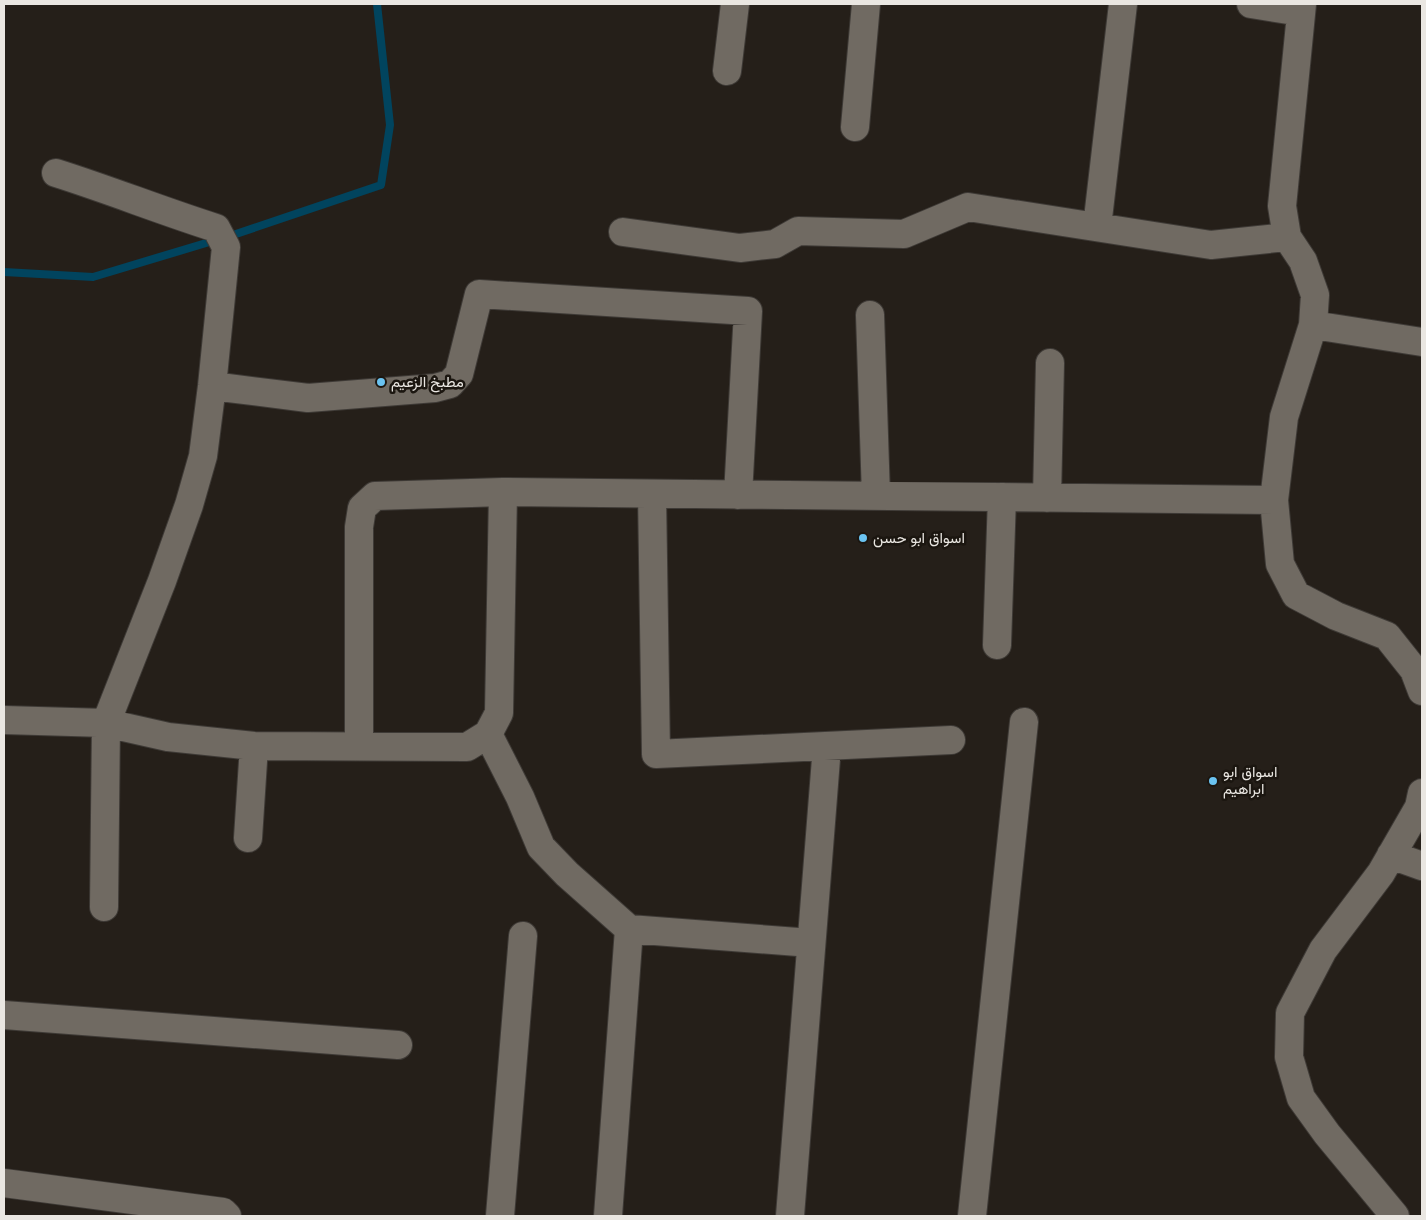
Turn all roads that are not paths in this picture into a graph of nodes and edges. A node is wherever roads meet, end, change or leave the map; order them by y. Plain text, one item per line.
1 (735, 4) edge
2 (866, 4) edge
3 (1123, 4) edge
4 (1251, 4) edge
5 (1302, 8) edge
6 (727, 71) dead end
7 (855, 127) dead end
8 (56, 173) dead end
9 (1097, 227) junction
10 (623, 232) dead end
11 (1287, 237) junction
12 (870, 315) dead end
13 (1313, 325) junction
14 (1422, 342) edge
15 (1050, 363) dead end
16 (212, 386) junction
17 (503, 492) junction
18 (652, 494) junction
19 (738, 495) junction
20 (876, 496) junction
21 (1002, 497) junction
22 (1047, 498) junction
23 (1274, 500) junction
24 (997, 645) dead end
25 (1422, 691) edge
26 (4, 720) edge
27 (106, 722) junction
28 (1024, 722) dead end
29 (488, 734) junction
30 (951, 740) dead end
31 (254, 746) junction
32 (359, 746) junction
33 (827, 746) junction
34 (1422, 793) edge
35 (248, 838) dead end
36 (1391, 855) junction
37 (1422, 866) edge
38 (104, 906) dead end
39 (629, 929) junction
40 (522, 936) dead end
41 (811, 943) junction
42 (4, 1015) edge
43 (398, 1045) dead end
44 (4, 1183) edge
45 (227, 1216) edge
46 (500, 1216) edge
47 (608, 1216) edge
48 (790, 1216) edge
49 (972, 1216) edge
50 (1395, 1216) edge

1 - 6 street
2 - 7 street
3 - 9 street
4 - 5 street
5 - 11 street
8 - 16 street
9 - 10 street
9 - 11 street
11 - 13 street
12 - 20 street
13 - 14 street
13 - 23 street
15 - 22 street
16 - 19 street
16 - 27 street
17 - 18 street
17 - 29 street
17 - 32 street
18 - 19 street
18 - 33 street
19 - 20 street
20 - 21 street
21 - 22 street
21 - 24 street
22 - 23 street
23 - 25 street
26 - 27 street
27 - 31 street
27 - 38 street
28 - 49 street
29 - 32 street
29 - 39 street
30 - 33 street
31 - 32 street
31 - 35 street
33 - 41 street
34 - 36 street
36 - 37 street
36 - 50 street
39 - 41 street
39 - 47 street
40 - 46 street
41 - 48 street
42 - 43 street
44 - 45 street

